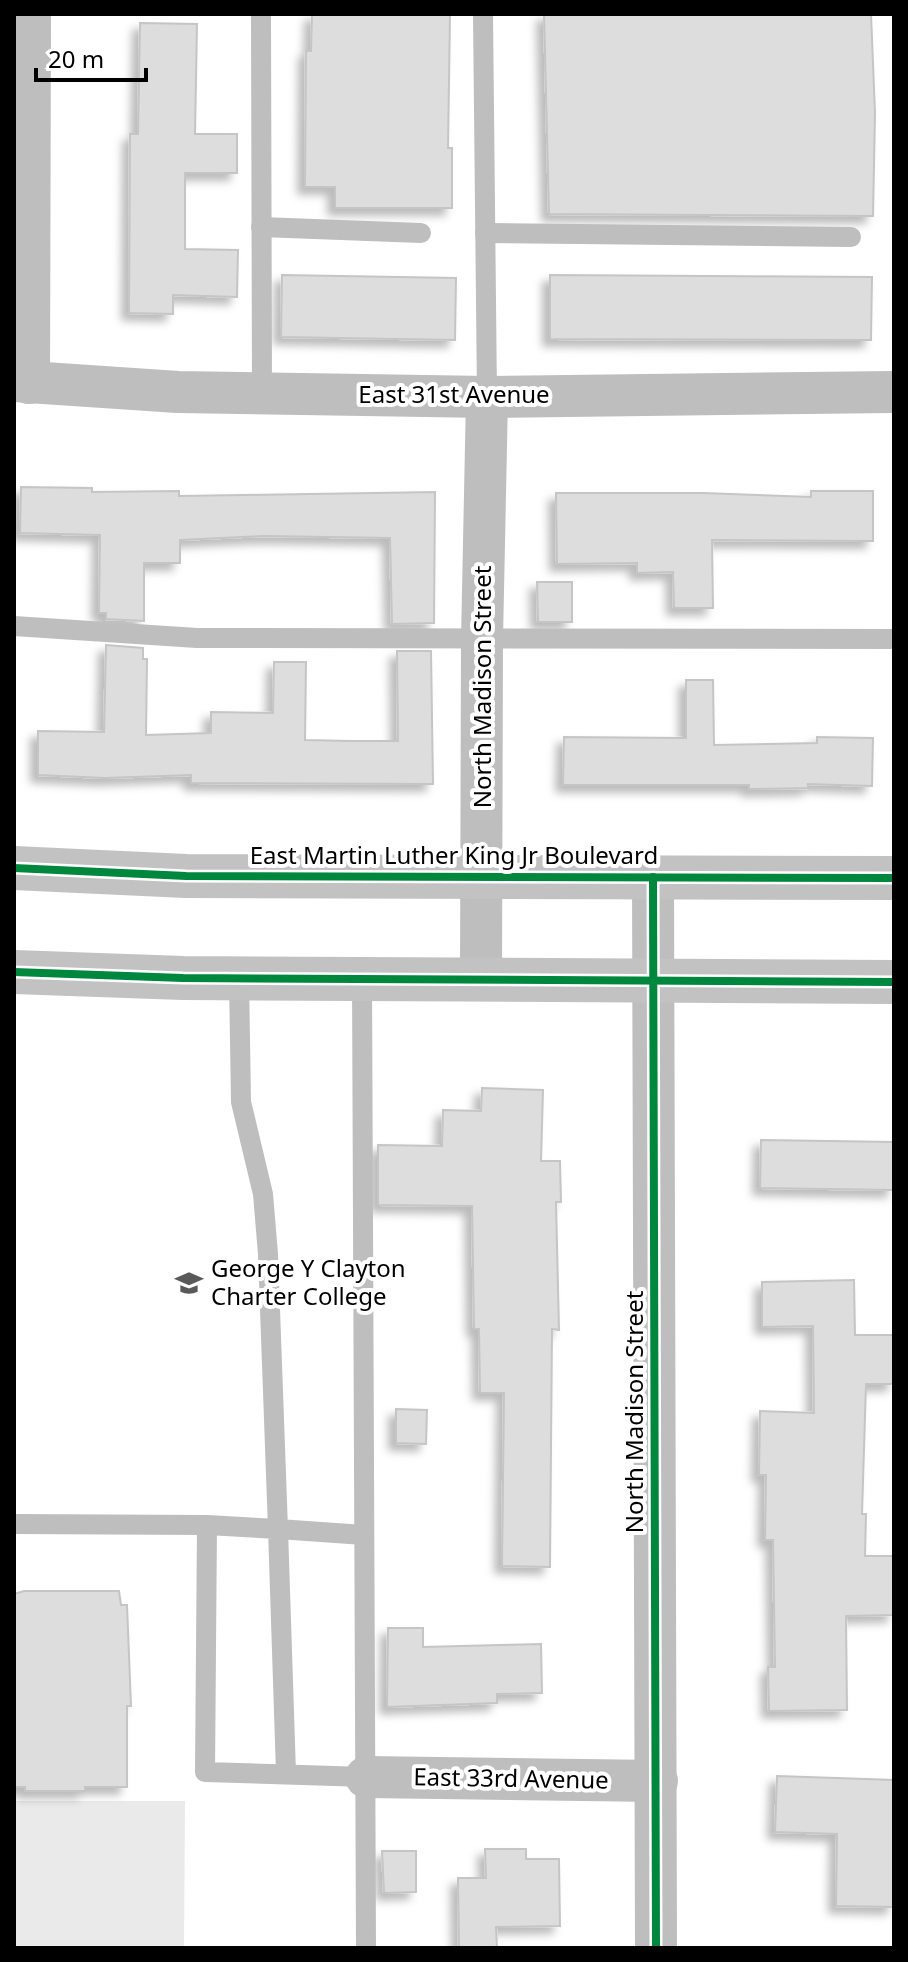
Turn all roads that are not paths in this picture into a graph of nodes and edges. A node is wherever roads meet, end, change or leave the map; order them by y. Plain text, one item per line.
1 (30, 14) edge
2 (261, 14) edge
3 (483, 14) edge
4 (261, 227) junction
5 (421, 233) dead end
6 (485, 233) junction
7 (851, 237) dead end
8 (22, 382) edge
9 (894, 392) edge
10 (262, 393) junction
11 (487, 397) junction
12 (14, 626) edge
13 (894, 639) edge
14 (482, 640) junction
15 (14, 868) edge
16 (481, 877) junction
17 (653, 877) junction
18 (894, 878) edge
19 (14, 972) edge
20 (239, 978) junction
21 (362, 978) junction
22 (481, 978) junction
23 (653, 980) junction
24 (894, 982) edge
25 (14, 1524) edge
26 (207, 1525) junction
27 (278, 1529) junction
28 (364, 1535) junction
29 (286, 1773) junction
30 (366, 1777) junction
31 (657, 1781) junction
32 (366, 1948) edge
33 (656, 1948) edge

1 - 8 street
2 - 4 lane
3 - 6 lane
4 - 5 lane
4 - 10 lane
6 - 7 lane
6 - 11 lane
8 - 10 street, East 31st Avenue
9 - 11 street, East 31st Avenue
10 - 11 street, East 31st Avenue
11 - 14 street, North Madison Street
12 - 14 lane
13 - 14 lane
14 - 16 street, North Madison Street
15 - 16 main road, East Martin Luther King Jr Boulevard
16 - 17 main road, East Martin Luther King Jr Boulevard
16 - 22 street, North Madison Street
17 - 18 main road, East Martin Luther King Jr Boulevard
17 - 23 street, North Madison Street
19 - 20 main road
20 - 21 main road
20 - 27 lane
21 - 22 main road
21 - 28 lane
22 - 23 main road
23 - 24 main road
23 - 31 street, North Madison Street
25 - 26 lane
26 - 27 lane
26 - 29 lane
27 - 28 lane
27 - 29 lane
28 - 30 lane
29 - 30 lane
30 - 31 street, East 33rd Avenue
30 - 32 lane
31 - 33 street, North Madison Street

